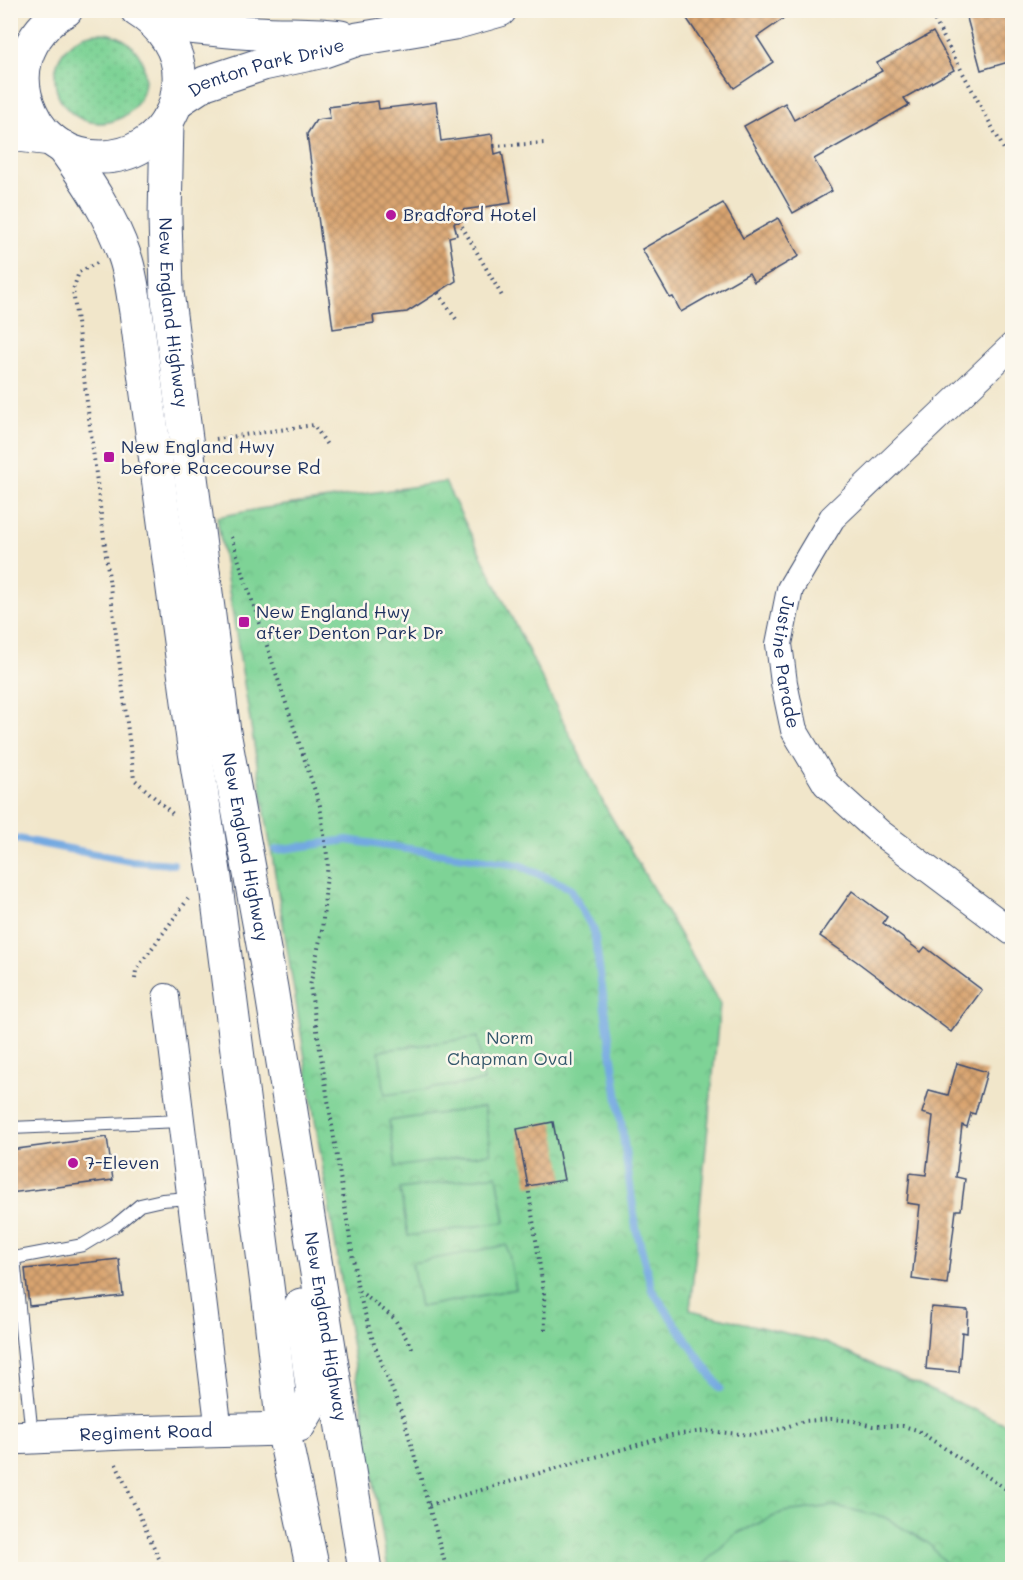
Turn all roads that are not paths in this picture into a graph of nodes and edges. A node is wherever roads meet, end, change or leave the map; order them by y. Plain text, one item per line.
1 (66, 10) edge
2 (500, 10) edge
3 (144, 15) edge
4 (28, 38) edge
5 (358, 39) junction
6 (172, 112) junction
7 (10, 134) edge
8 (57, 143) junction
9 (1012, 346) edge
10 (1012, 932) edge
11 (166, 997) dead end
12 (181, 1121) junction
13 (11, 1128) edge
14 (191, 1198) junction
15 (308, 1217) junction
16 (12, 1258) edge
17 (283, 1429) junction
18 (219, 1431) junction
19 (21, 1438) edge
20 (313, 1569) edge
21 (365, 1569) edge

1 - 4 main road
2 - 5 main road, Denton Park Drive
3 - 5 main road, Denton Park Drive
3 - 6 main road, New England Highway
4 - 8 main road, New England Highway
5 - 6 main road, Denton Park Drive
6 - 8 main road, Denton Park Drive
6 - 15 main road, New England Highway
7 - 8 main road, Denton Park Drive
8 - 17 main road, New England Highway
9 - 10 street, Justine Parade
11 - 12 street
12 - 13 lane
12 - 14 street
14 - 16 lane
14 - 18 street
15 - 17 main road
15 - 21 main road, New England Highway
16 - 19 lane
17 - 18 main road, Regiment Road
17 - 20 main road, New England Highway
18 - 19 main road, Regiment Road

